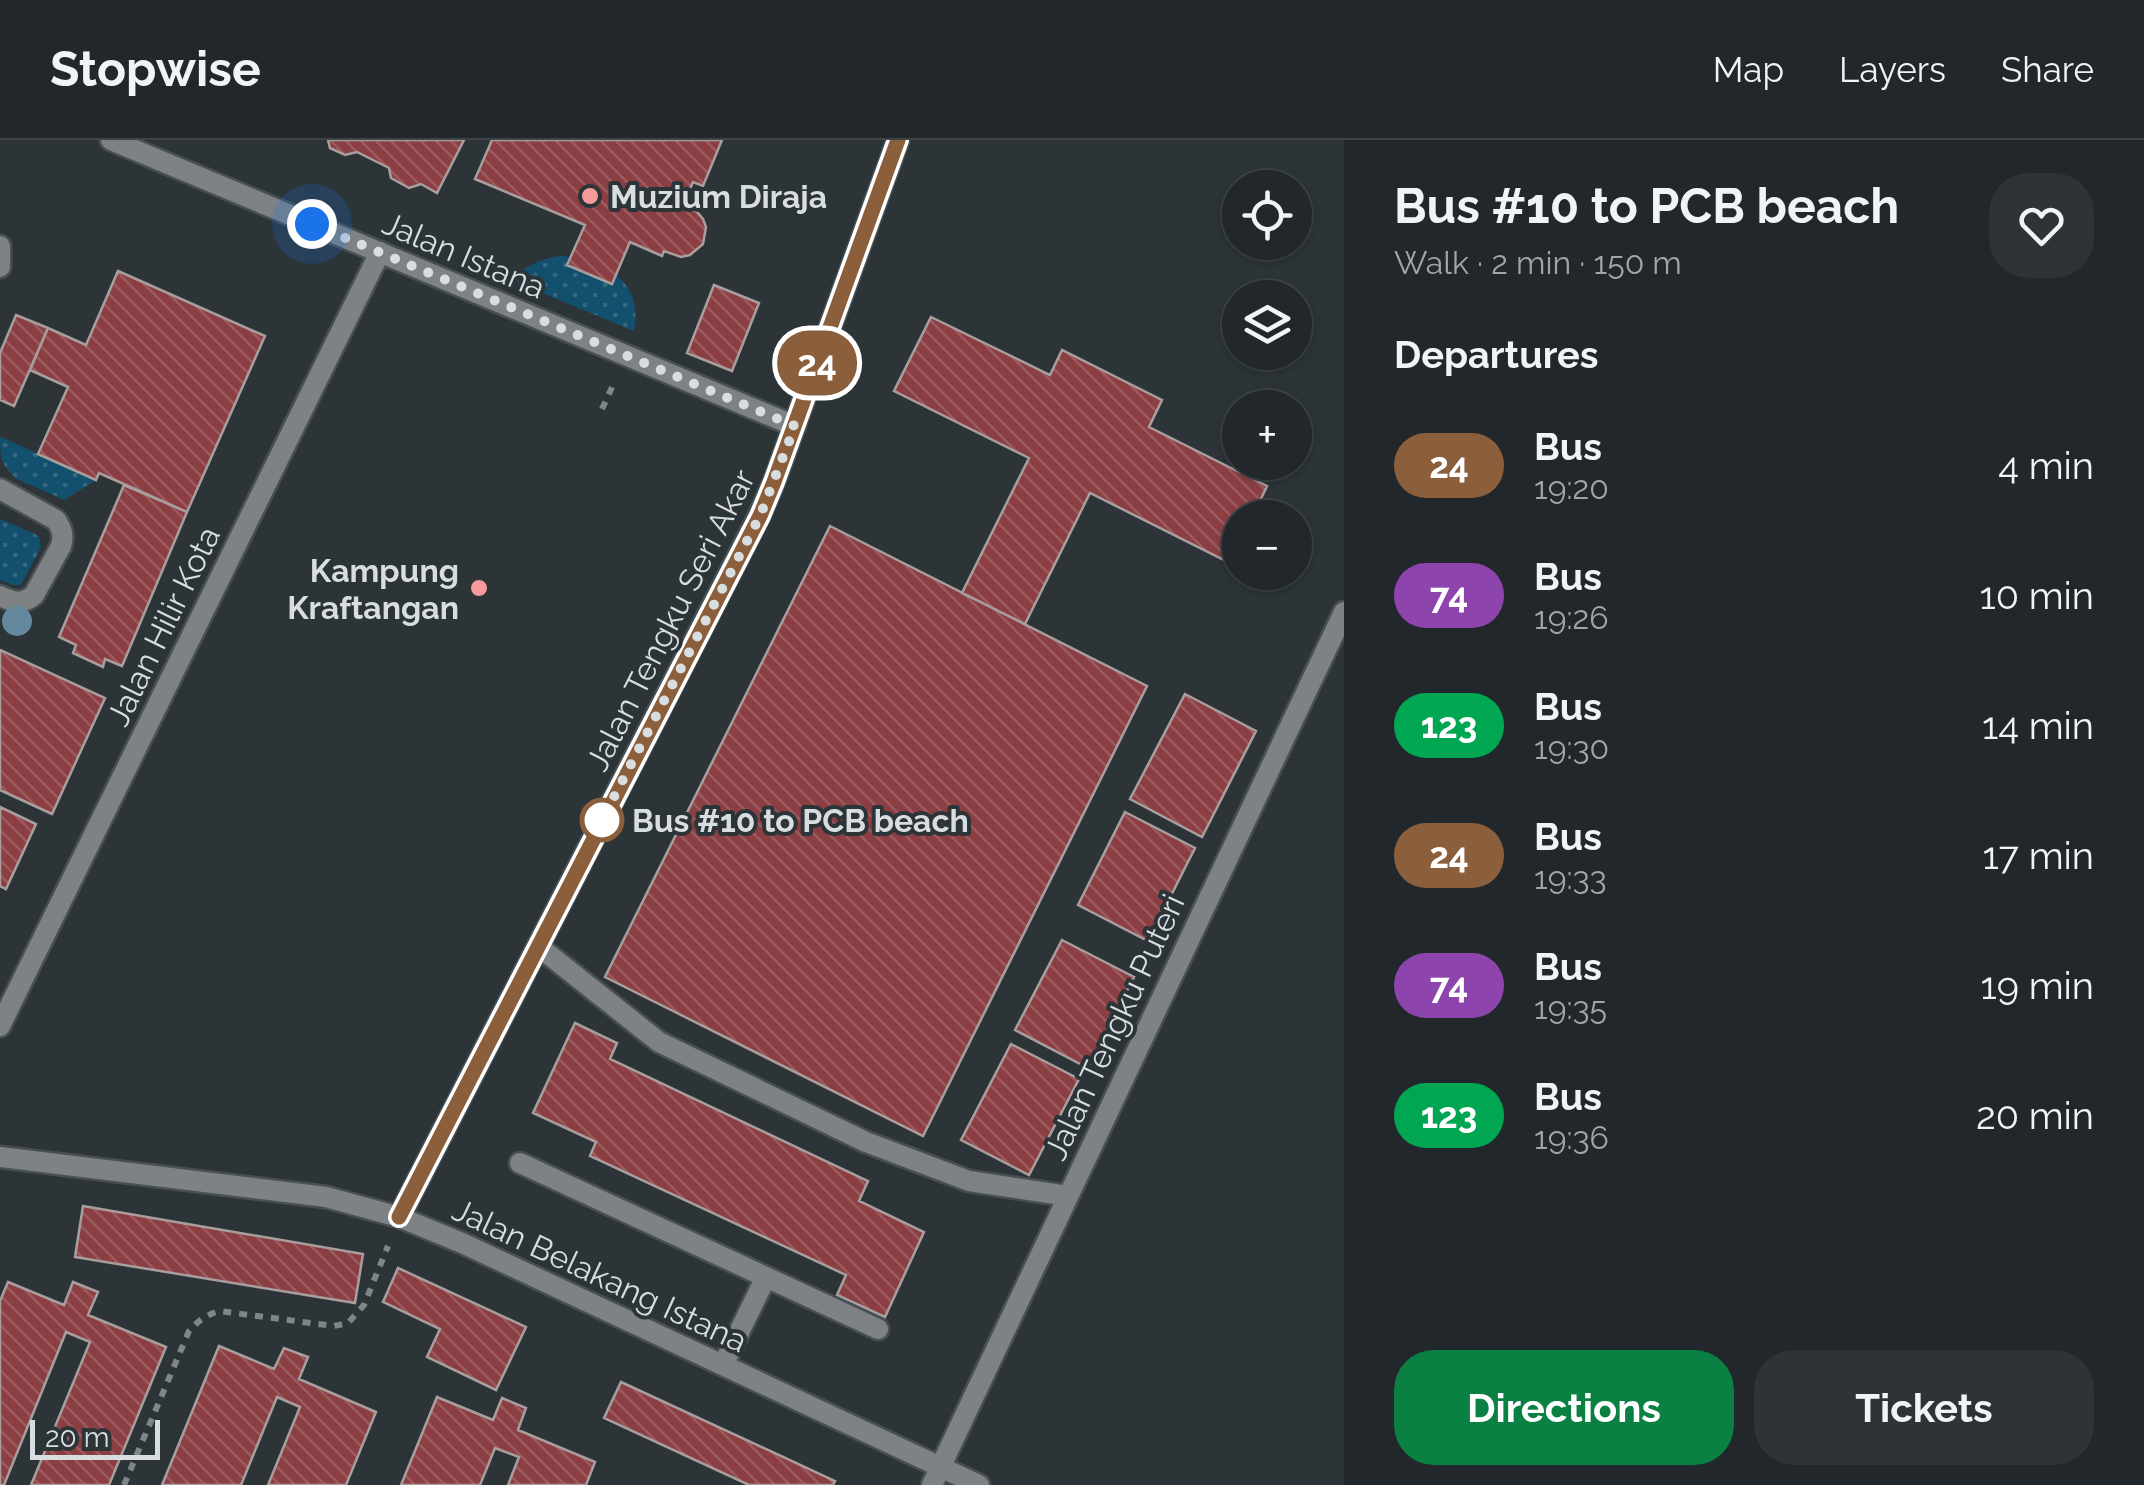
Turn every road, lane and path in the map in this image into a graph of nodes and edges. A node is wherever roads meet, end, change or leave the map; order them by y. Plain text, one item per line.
1 (111, 140) edge
2 (898, 140) edge
3 (0, 246) edge
4 (380, 252) junction
5 (0, 267) edge
6 (795, 426) junction
7 (0, 489) edge
8 (0, 596) edge
9 (1344, 612) edge
10 (538, 946) junction
11 (0, 1026) edge
12 (0, 1157) edge
13 (520, 1163) dead end
14 (1068, 1196) junction
15 (399, 1217) junction
16 (766, 1277) junction
17 (878, 1329) dead end
18 (724, 1365) junction
19 (936, 1476) edge
20 (124, 1485) edge
21 (979, 1485) edge

1 - 4 street, Jalan Istana
2 - 6 street, Jalan Tengku Seri Akar
3 - 5 street
4 - 6 street, Jalan Istana
4 - 11 street, Jalan Hilir Kota
6 - 10 street, Jalan Tengku Seri Akar
7 - 8 street
9 - 14 street, Jalan Tengku Puteri
10 - 14 street
10 - 15 street, Jalan Tengku Seri Akar
12 - 15 street, Jalan Belakang Istana
13 - 16 street
14 - 19 street, Jalan Tengku Puteri
15 - 18 street, Jalan Belakang Istana
15 - 20 path
16 - 17 street
16 - 18 street
18 - 19 street, Jalan Belakang Istana
19 - 21 street, Jalan Belakang Istana

